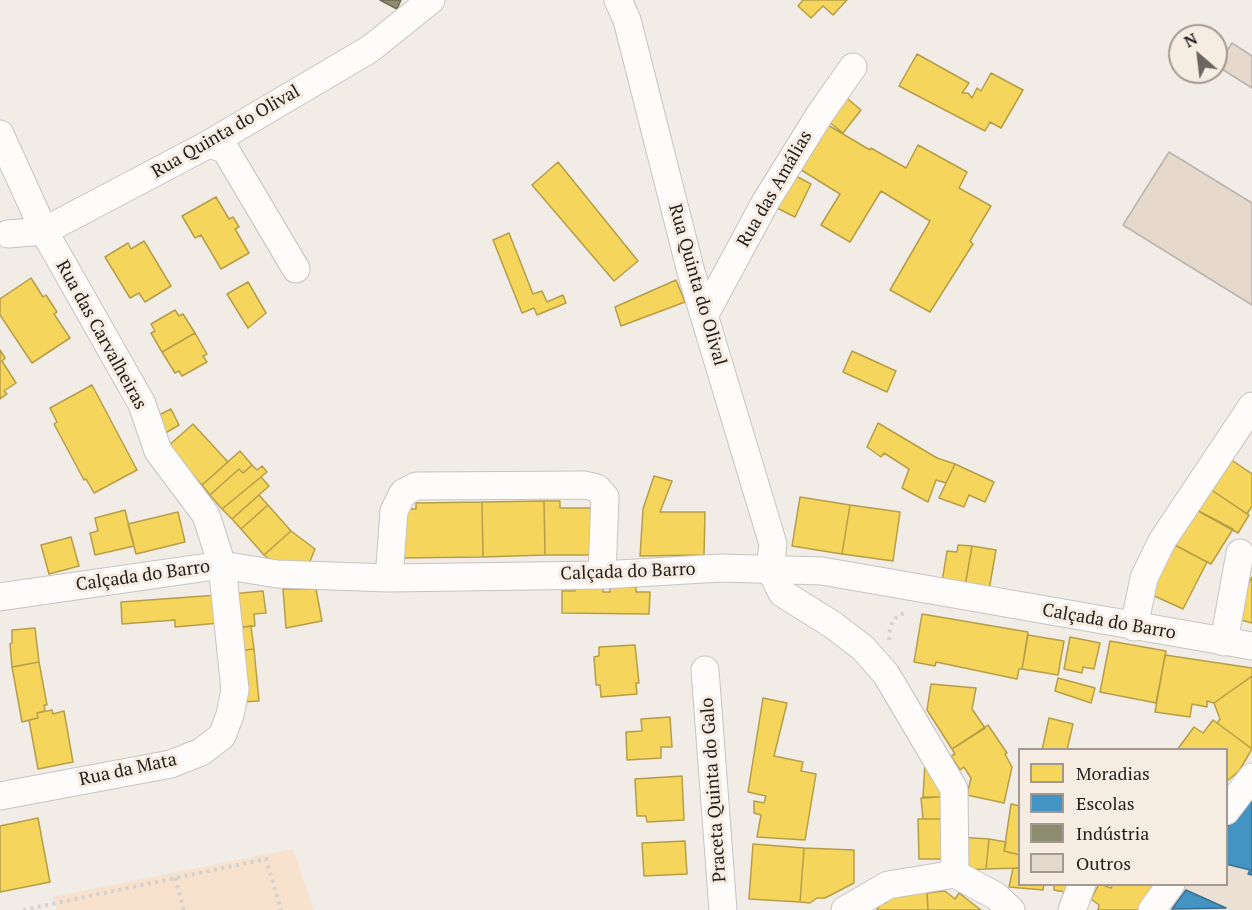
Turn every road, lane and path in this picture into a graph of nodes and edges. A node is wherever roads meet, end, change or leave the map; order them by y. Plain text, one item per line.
1 (431, 0) edge
2 (618, 0) edge
3 (853, 67) dead end
4 (0, 134) edge
5 (209, 144) junction
6 (44, 231) junction
7 (3, 235) edge
8 (296, 268) dead end
9 (704, 316) junction
10 (1252, 406) edge
11 (1240, 553) dead end
12 (222, 565) junction
13 (770, 569) junction
14 (602, 575) junction
15 (389, 578) junction
16 (929, 591) junction
17 (0, 597) edge
18 (1134, 627) junction
19 (1224, 642) junction
20 (1252, 646) edge
21 (705, 670) dead end
22 (886, 674) junction
23 (1252, 777) edge
24 (0, 796) edge
25 (1228, 810) edge
26 (955, 874) junction
27 (175, 878) junction
28 (1082, 886) edge
29 (1170, 886) edge
30 (23, 910) edge
31 (184, 910) edge
32 (281, 910) edge
33 (723, 910) edge
34 (845, 910) edge
35 (1011, 910) edge
36 (1072, 910) edge
37 (1152, 910) edge

1 - 5 street, Rua Quinta do Olival
2 - 9 street, Rua Quinta do Olival
3 - 9 street, Rua das Amálias
4 - 6 street, Rua das Carvalheiras
5 - 6 street, Rua Quinta do Olival
5 - 8 street
6 - 7 street
6 - 12 street, Rua das Carvalheiras
9 - 13 street, Rua Quinta do Olival
10 - 18 street
11 - 19 street
12 - 15 street, Calçada do Barro
12 - 17 street, Calçada do Barro
12 - 24 street, Rua da Mata
13 - 14 street, Calçada do Barro
13 - 16 street, Calçada do Barro
13 - 22 street
14 - 15 street, Calçada do Barro
14 - 15 street
16 - 18 street, Calçada do Barro
16 - 22 path
18 - 19 street, Calçada do Barro
19 - 20 street, Calçada do Barro
21 - 33 street, Praceta Quinta do Galo
22 - 26 street
23 - 25 street
26 - 34 street
26 - 35 street
27 - 30 path
27 - 31 path
27 - 32 path
28 - 36 street
29 - 37 street

